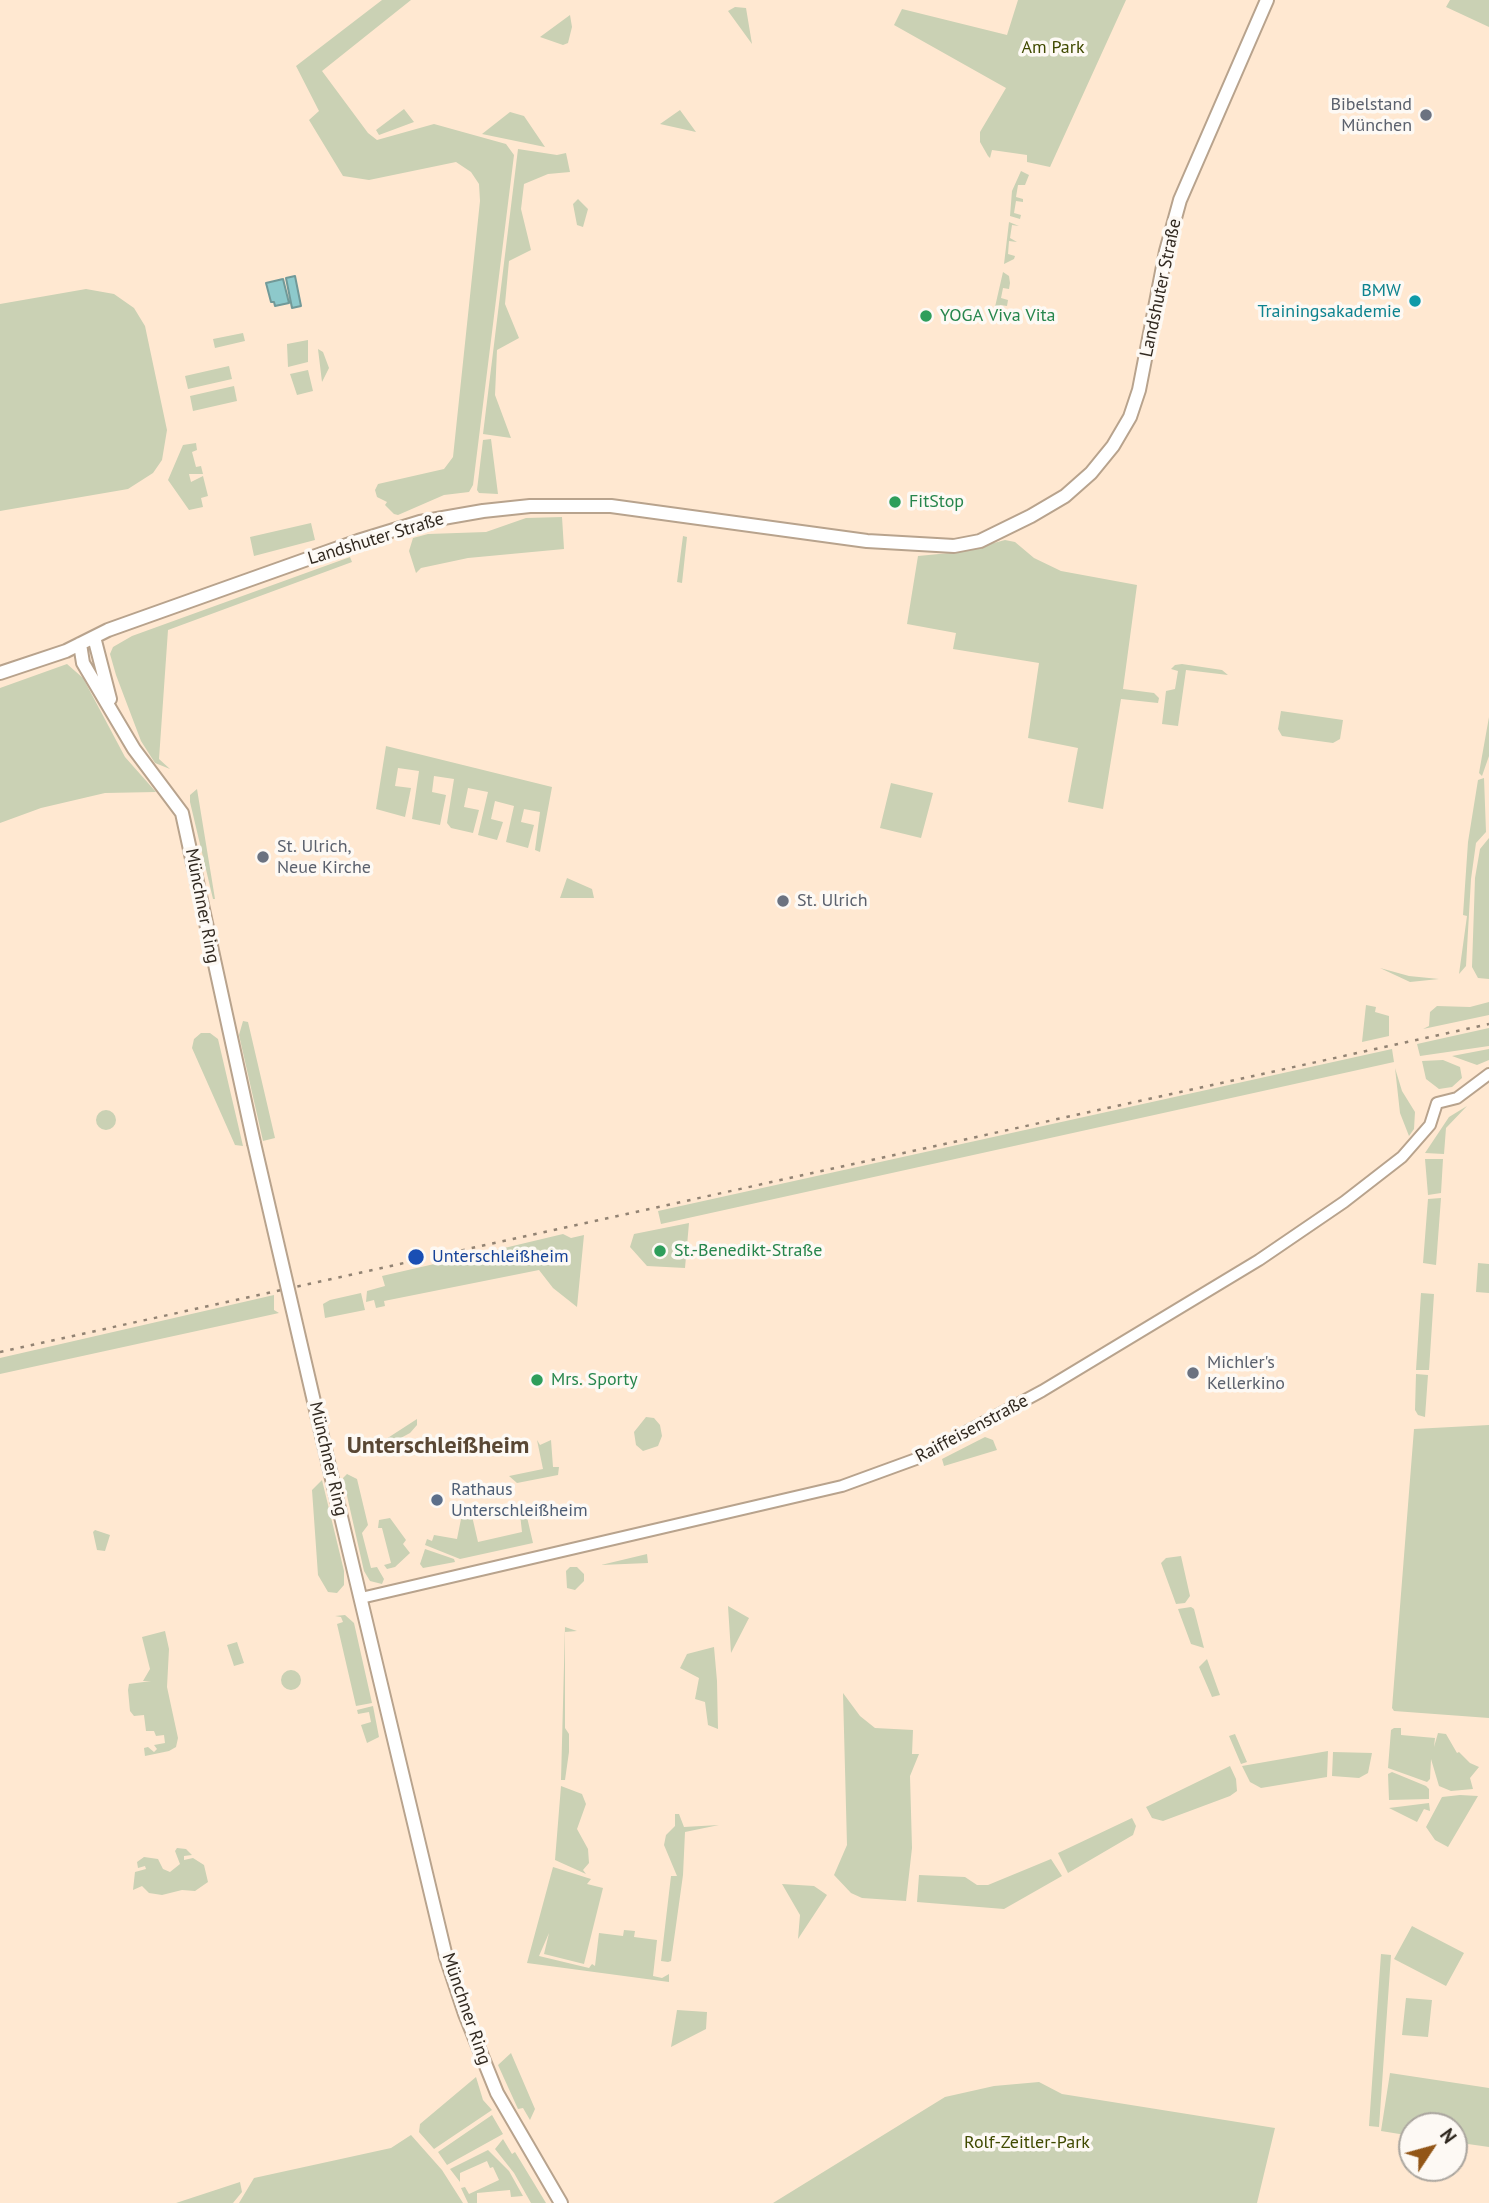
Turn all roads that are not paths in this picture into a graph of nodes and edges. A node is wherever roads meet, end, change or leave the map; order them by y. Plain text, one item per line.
1 (1267, 0) edge
2 (94, 637) junction
3 (80, 644) junction
4 (0, 673) edge
5 (113, 713) junction
6 (1489, 1074) edge
7 (361, 1598) junction
8 (561, 2203) edge

1 - 2 main road, Landshuter Straße
2 - 3 main road, Landshuter Straße
2 - 5 main road, Münchner Ring
3 - 4 main road, Landshuter Straße
3 - 5 main road, Münchner Ring
5 - 7 main road, Münchner Ring, bridge
6 - 7 street, Raiffeisenstraße
7 - 8 main road, Münchner Ring

